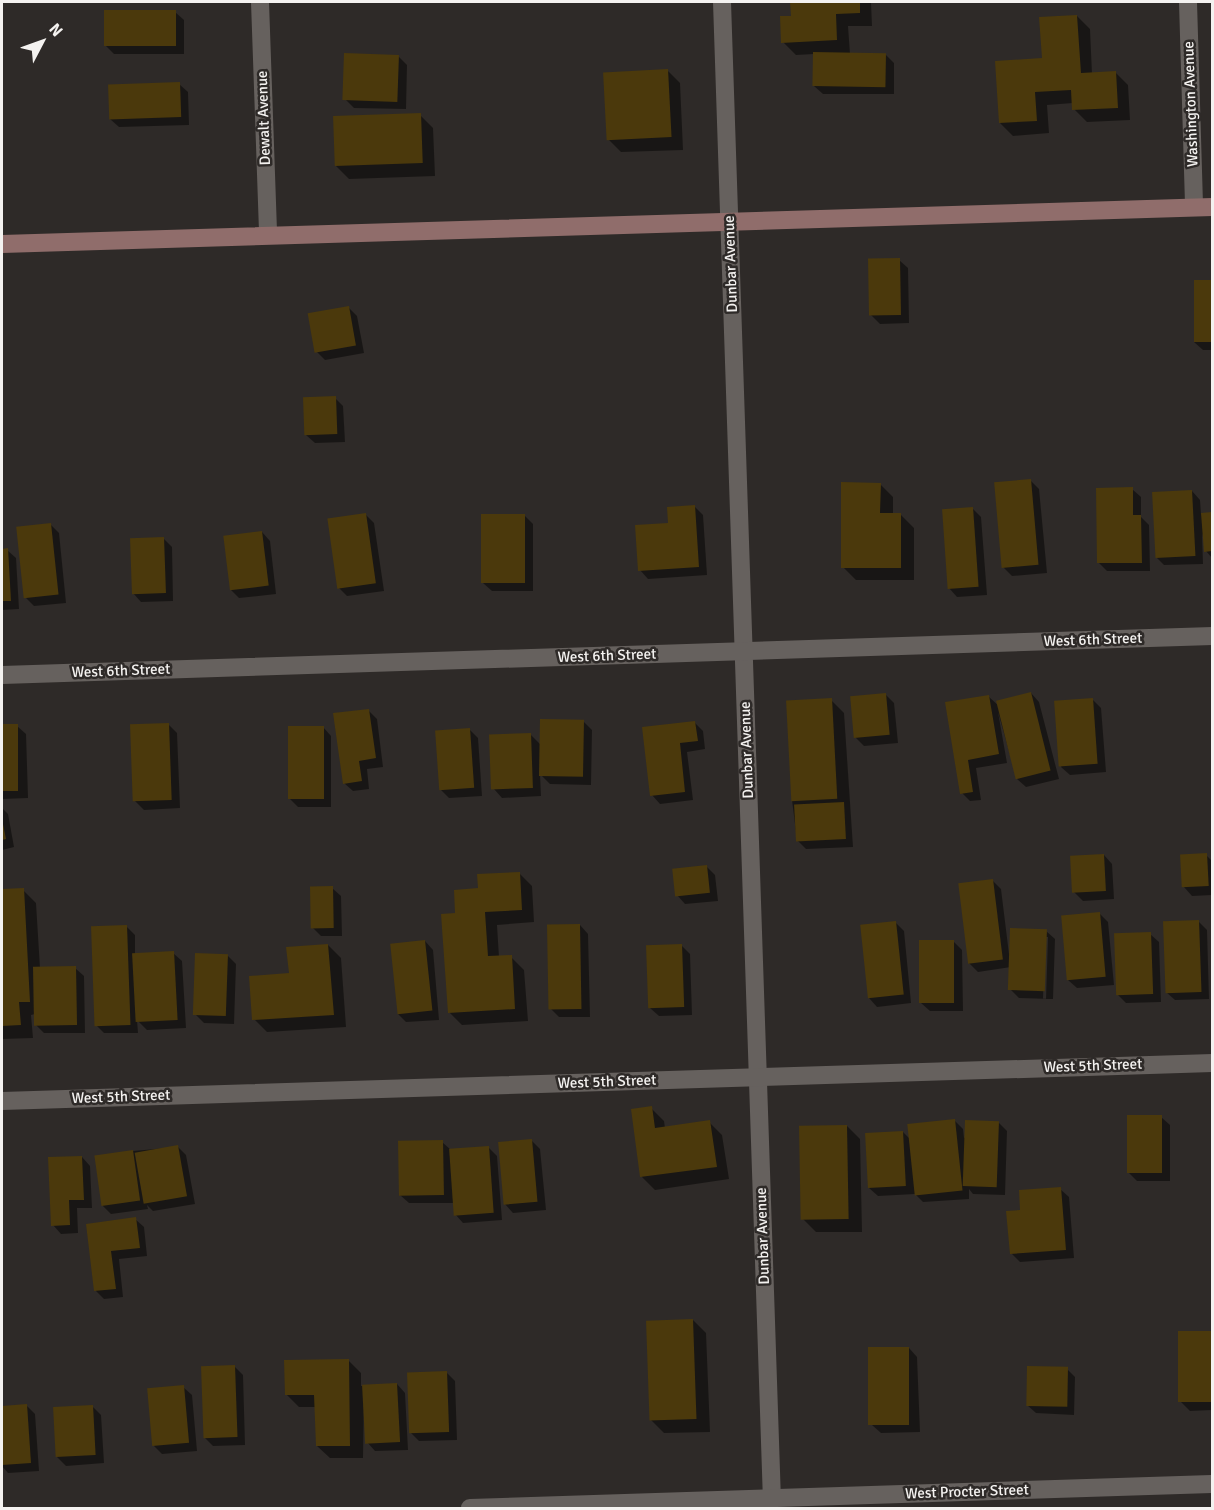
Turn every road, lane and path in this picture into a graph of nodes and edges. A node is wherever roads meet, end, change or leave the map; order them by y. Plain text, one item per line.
1 (260, 2) edge
2 (722, 2) edge
3 (1188, 2) edge
4 (1203, 207) edge
5 (729, 221) junction
6 (268, 235) junction
7 (2, 244) edge
8 (1212, 636) edge
9 (744, 651) junction
10 (2, 675) edge
11 (1212, 1062) edge
12 (758, 1077) junction
13 (2, 1101) edge
14 (1212, 1484) edge
15 (772, 1498) junction
16 (470, 1509) edge

1 - 6 street, Dewalt Avenue
2 - 5 street, Dunbar Avenue
3 - 4 street, Washington Avenue
4 - 5 main road
5 - 6 main road
5 - 9 street, Dunbar Avenue
6 - 7 main road
8 - 9 street, West 6th Street
9 - 10 street, West 6th Street
9 - 12 street, Dunbar Avenue
11 - 12 street, West 5th Street
12 - 13 street, West 5th Street
12 - 15 street, Dunbar Avenue
14 - 15 street, West Procter Street
15 - 16 street, West Procter Street

